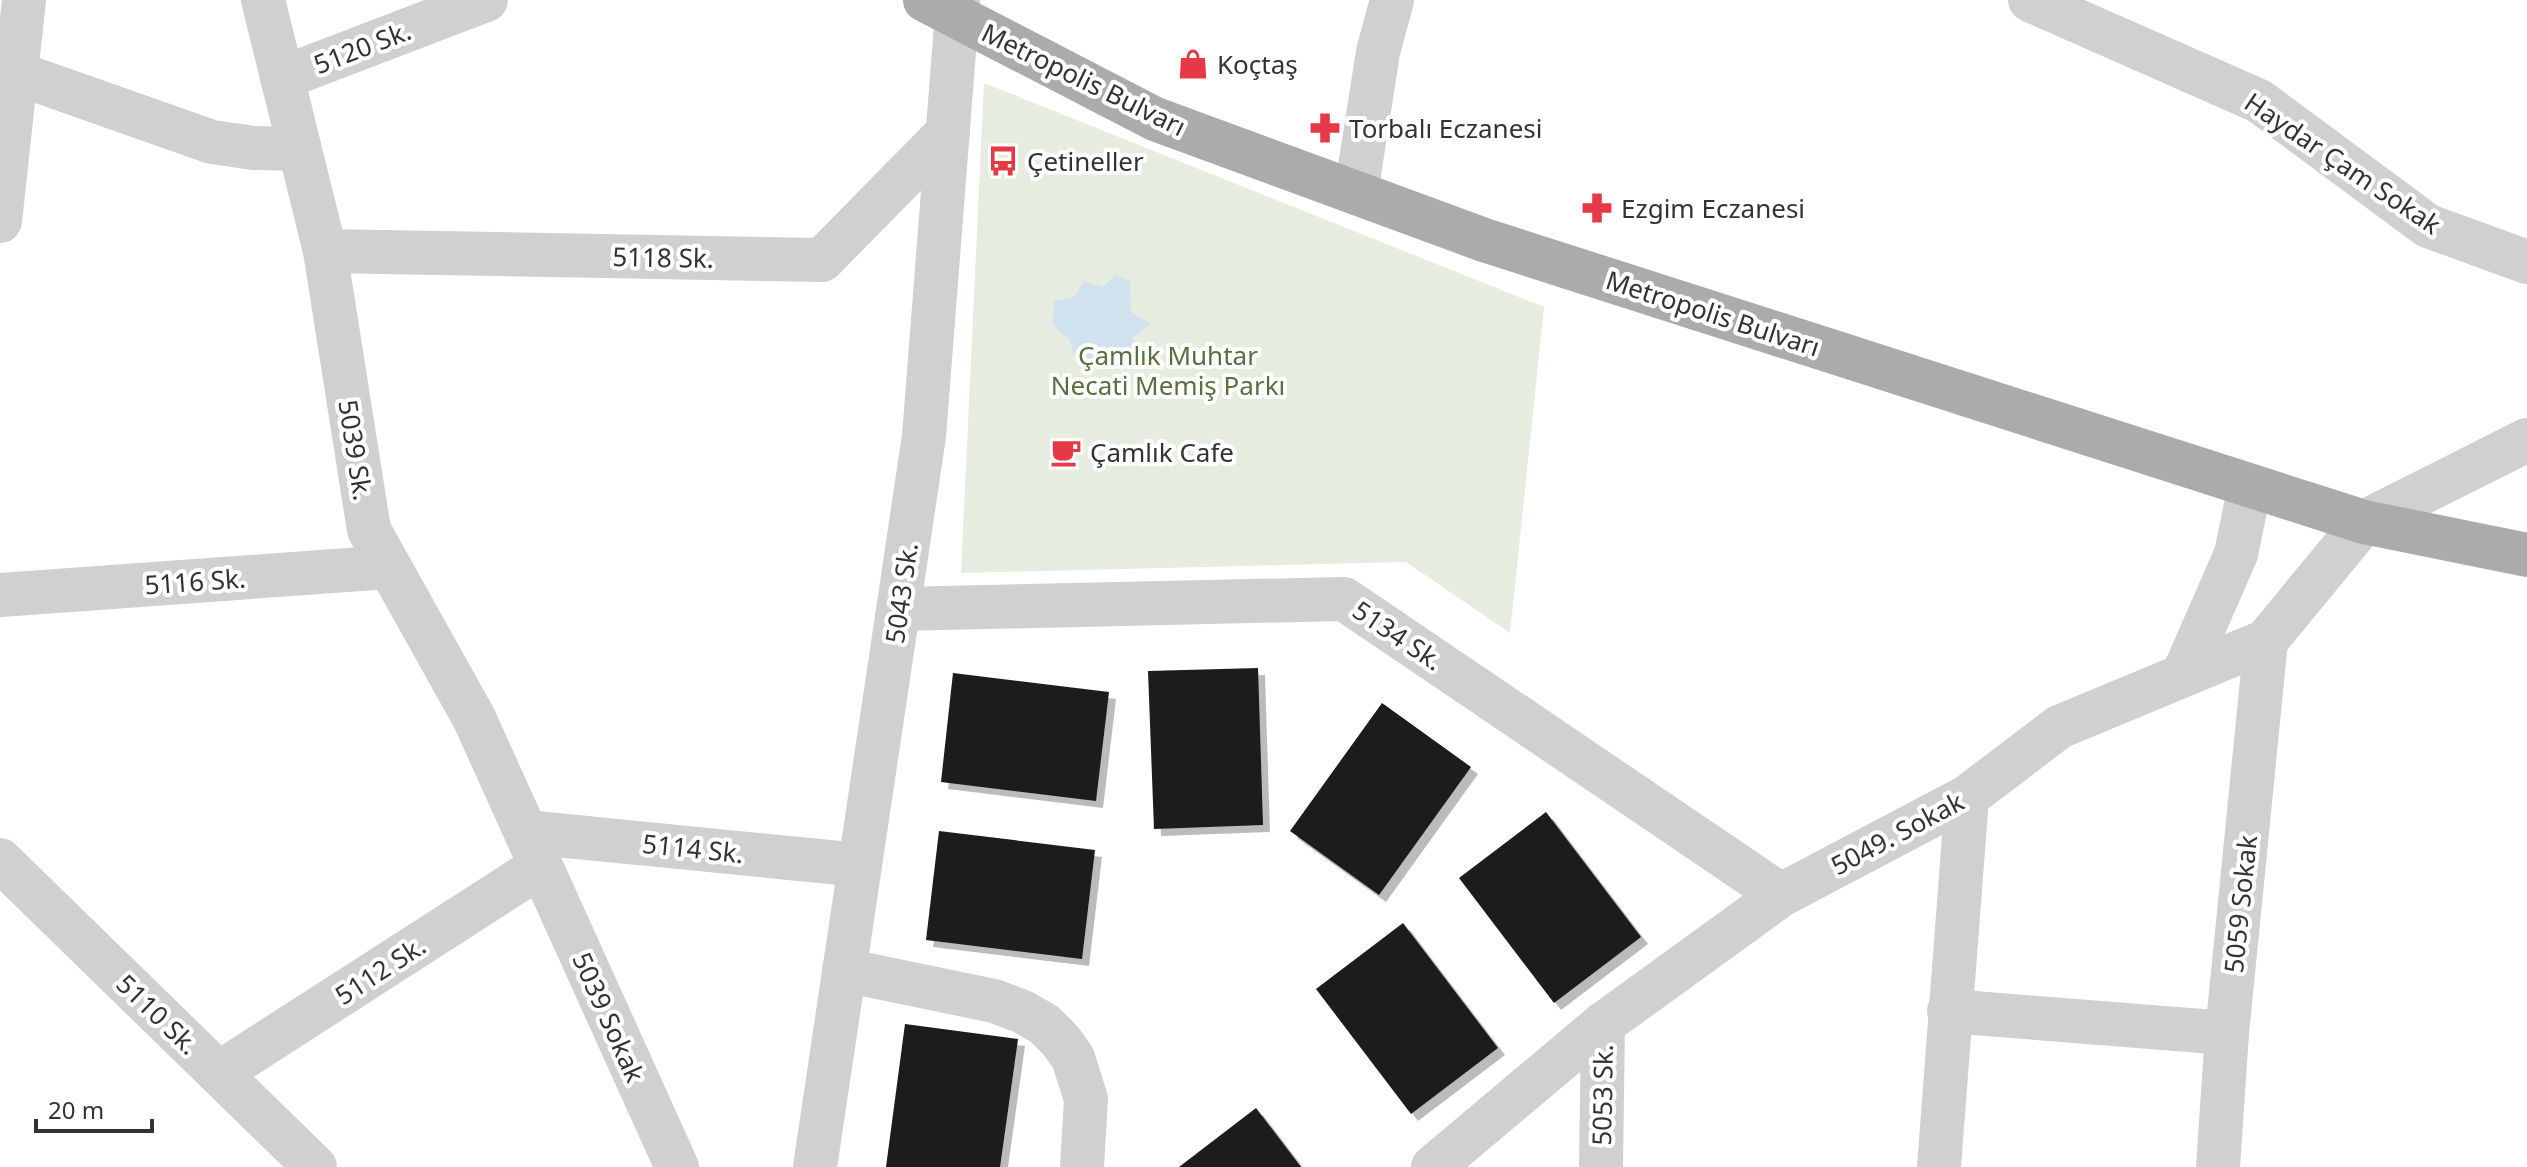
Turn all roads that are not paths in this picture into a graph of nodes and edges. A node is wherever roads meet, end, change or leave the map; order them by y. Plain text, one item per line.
1 (263, 0) edge
2 (486, 0) edge
3 (1392, 0) edge
4 (2030, 0) edge
5 (946, 5) edge
6 (15, 11) edge
7 (2097, 14) edge
8 (16, 73) junction
9 (282, 78) junction
10 (948, 132) junction
11 (299, 149) junction
12 (1356, 193) junction
13 (1, 208) edge
14 (325, 251) junction
15 (2527, 262) edge
16 (2527, 440) edge
17 (2250, 486) junction
18 (2364, 522) junction
19 (2527, 555) edge
20 (389, 567) junction
21 (0, 595) edge
22 (899, 609) junction
23 (2266, 641) junction
24 (2183, 675) junction
25 (1967, 797) junction
26 (534, 849) junction
27 (0, 860) edge
28 (860, 865) junction
29 (1781, 895) junction
30 (844, 970) junction
31 (1949, 1011) junction
32 (1603, 1024) junction
33 (2227, 1033) junction
34 (219, 1073) junction
35 (315, 1167) edge
36 (677, 1167) edge
37 (815, 1167) edge
38 (1082, 1167) edge
39 (1433, 1167) edge
40 (1601, 1167) edge
41 (1939, 1167) edge
42 (2218, 1167) edge

1 - 9 street, 5039 Sk.
2 - 9 street, 5120 Sk.
3 - 12 street
4 - 7 street, Haydar Çam Sokak
5 - 10 street, 5043 Sk.
5 - 12 main road, Metropolis Bulvarı
6 - 8 street
7 - 15 street, Haydar Çam Sokak
8 - 11 street
8 - 13 street
9 - 11 street, 5039 Sk.
10 - 14 street, 5118 Sk.
10 - 22 street, 5043 Sk.
11 - 14 street, 5039 Sk.
12 - 17 main road, Metropolis Bulvarı
14 - 20 street, 5039 Sk.
16 - 18 street
17 - 18 main road, Metropolis Bulvarı
17 - 24 street
18 - 19 main road, Metropolis Bulvarı
18 - 23 street, 5049. Sokak
20 - 21 street, 5116 Sk.
20 - 26 street, 5039 Sk.
22 - 28 street, 5043 Sk.
22 - 29 street, 5134 Sk.
23 - 24 street, 5049. Sokak
23 - 33 street, 5059 Sokak
24 - 25 street, 5049. Sokak
25 - 29 street, 5049. Sokak
25 - 31 street
26 - 28 street, 5114 Sk.
26 - 34 street, 5112 Sk.
26 - 36 street, 5039 Sokak
27 - 34 street, 5110 Sk.
28 - 30 street, 5043 Sk.
29 - 32 street, 5049. Sokak
30 - 37 street, 5043 Sk.
30 - 38 street
31 - 33 street
31 - 41 street
32 - 39 street, 5049. Sokak
32 - 40 street, 5053 Sk.
33 - 42 street, 5059 Sokak
34 - 35 street, 5110 Sk.

